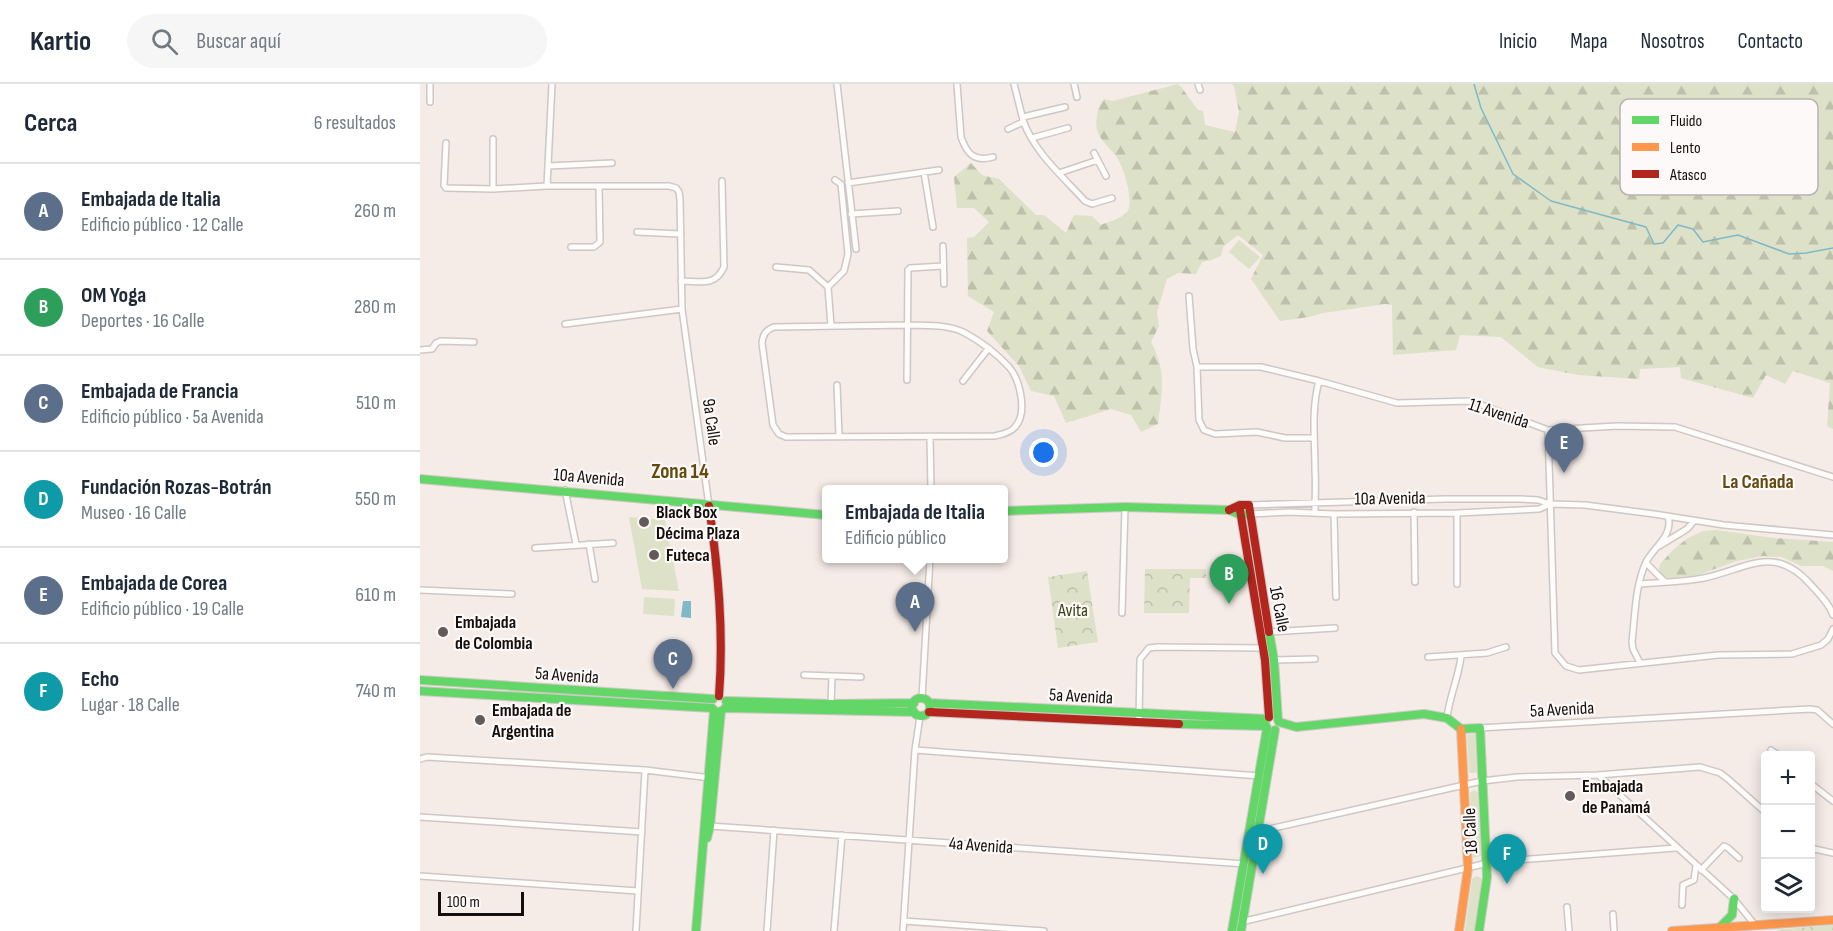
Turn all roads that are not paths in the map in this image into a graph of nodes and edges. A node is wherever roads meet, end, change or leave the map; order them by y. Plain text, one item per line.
1 (430, 84) edge
2 (552, 84) edge
3 (837, 84) edge
4 (957, 84) edge
5 (1014, 84) edge
6 (1074, 84) edge
7 (1077, 97) dead end
8 (430, 102) dead end
9 (1065, 107) dead end
10 (1023, 119) junction
11 (1068, 128) dead end
12 (1008, 129) dead end
13 (1032, 138) junction
14 (493, 139) dead end
15 (446, 143) dead end
16 (1094, 153) dead end
17 (993, 157) dead end
18 (1098, 160) junction
19 (612, 163) dead end
20 (548, 166) junction
21 (939, 170) dead end
22 (924, 172) junction
23 (1059, 173) junction
24 (1106, 176) dead end
25 (835, 180) dead end
26 (722, 181) dead end
27 (848, 183) junction
28 (547, 186) junction
29 (598, 187) junction
30 (493, 189) junction
31 (1112, 198) dead end
32 (898, 211) dead end
33 (852, 214) junction
34 (933, 227) dead end
35 (637, 232) dead end
36 (681, 234) junction
37 (943, 246) dead end
38 (571, 247) dead end
39 (856, 249) dead end
40 (943, 266) junction
41 (776, 267) dead end
42 (681, 281) junction
43 (944, 284) dead end
44 (828, 287) junction
45 (1189, 296) dead end
46 (682, 309) junction
47 (565, 324) dead end
48 (907, 325) junction
49 (831, 326) junction
50 (474, 342) dead end
51 (988, 349) junction
52 (420, 350) edge
53 (1197, 367) junction
54 (907, 380) dead end
55 (963, 381) dead end
56 (1320, 381) junction
57 (837, 385) dead end
58 (1548, 430) junction
59 (839, 436) junction
60 (930, 437) junction
61 (1313, 438) junction
62 (1833, 477) edge
63 (420, 479) edge
64 (931, 485) edge
65 (565, 490) junction
66 (1445, 499) junction
67 (1315, 502) junction
68 (1249, 504) junction
69 (1550, 504) junction
70 (1240, 505) junction
71 (709, 506) junction
72 (1125, 507) junction
73 (1218, 510) junction
74 (1229, 510) junction
75 (1008, 511) edge
76 (1414, 512) junction
77 (1315, 513) junction
78 (1445, 513) junction
79 (1456, 513) junction
80 (1250, 514) junction
81 (1334, 514) junction
82 (822, 515) edge
83 (1241, 515) junction
84 (1668, 516) junction
85 (1694, 521) junction
86 (1243, 529) junction
87 (1833, 535) edge
88 (613, 543) dead end
89 (576, 544) junction
90 (589, 544) junction
91 (1658, 547) junction
92 (535, 548) dead end
93 (930, 563) edge
94 (1646, 563) junction
95 (595, 579) dead end
96 (1415, 582) dead end
97 (1665, 582) junction
98 (1457, 584) dead end
99 (1640, 584) junction
100 (420, 590) edge
101 (512, 594) dead end
102 (1336, 597) dead end
103 (1122, 613) dead end
104 (1833, 615) edge
105 (1335, 628) dead end
106 (1833, 629) edge
107 (1269, 632) junction
108 (1506, 647) dead end
109 (1263, 648) junction
110 (1461, 656) junction
111 (1428, 657) dead end
112 (1315, 659) dead end
113 (1274, 660) junction
114 (1640, 663) junction
115 (804, 675) dead end
116 (832, 676) junction
117 (861, 677) dead end
118 (420, 680) edge
119 (420, 691) edge
120 (918, 700) junction
121 (929, 703) junction
122 (831, 704) junction
123 (718, 706) junction
124 (929, 712) junction
125 (917, 714) junction
126 (1138, 714) junction
127 (1447, 718) junction
128 (1139, 723) junction
129 (1273, 724) junction
130 (1833, 724) edge
131 (1480, 728) junction
132 (1461, 729) junction
133 (915, 750) junction
134 (420, 759) edge
135 (645, 770) junction
136 (1598, 775) junction
137 (1263, 777) junction
138 (711, 779) junction
139 (1482, 781) junction
140 (1465, 784) junction
141 (1815, 787) edge
142 (1833, 801) edge
143 (1761, 809) edge
144 (420, 817) edge
145 (704, 817) junction
146 (710, 826) junction
147 (774, 830) junction
148 (642, 832) junction
149 (1253, 832) junction
150 (842, 835) junction
151 (910, 840) junction
152 (704, 844) junction
153 (1676, 848) junction
154 (1815, 849) edge
155 (1833, 853) edge
156 (1739, 858) dead end
157 (1486, 863) junction
158 (1248, 865) junction
159 (1696, 866) junction
160 (1468, 868) junction
161 (1701, 870) junction
162 (420, 876) edge
163 (638, 891) junction
164 (1734, 899) junction
165 (1682, 905) dead end
166 (1567, 907) dead end
167 (1613, 915) dead end
168 (1833, 920) edge
169 (904, 921) junction
170 (1239, 925) edge
171 (1752, 927) edge
172 (1719, 928) junction
173 (636, 931) edge
174 (696, 931) edge
175 (767, 931) edge
176 (834, 931) edge
177 (903, 931) edge
178 (1044, 931) edge
179 (1232, 931) edge
180 (1459, 931) edge
181 (1479, 931) edge
182 (1569, 931) edge
183 (1614, 931) edge
184 (1672, 931) edge
185 (1772, 931) edge

1 - 8 street
2 - 20 street
3 - 27 street
4 - 17 street
5 - 10 street
6 - 7 street
9 - 10 street
10 - 12 street
10 - 13 street
11 - 13 street
13 - 23 street
14 - 30 street
15 - 30 street
16 - 18 street
18 - 23 street
18 - 24 street
19 - 20 street
20 - 28 street
21 - 22 street
22 - 27 street
22 - 34 street
23 - 31 street
25 - 44 street
26 - 42 street
27 - 33 street
28 - 29 street
28 - 30 street
29 - 36 street, 9a Calle
29 - 38 street
32 - 33 street
33 - 39 street
35 - 36 street
36 - 42 street, 9a Calle
37 - 40 street
40 - 43 street
40 - 48 street
41 - 44 street
42 - 46 street, 9a Calle
44 - 49 street
45 - 53 street
46 - 47 street
46 - 71 street, 9a Calle
48 - 49 street
48 - 51 street
48 - 54 street
49 - 59 street
50 - 52 street
51 - 55 street
51 - 60 street
53 - 56 street, 11 Avenida
53 - 61 street
56 - 58 street, 11 Avenida
56 - 61 street
57 - 59 street
58 - 62 street, 11 Avenida
58 - 69 street
59 - 60 street
60 - 64 street
61 - 67 street
63 - 65 street, 10a Avenida
65 - 71 street, 10a Avenida
65 - 89 street
66 - 67 street, 10a Avenida
66 - 69 street, 10a Avenida
66 - 78 street
67 - 68 street, 10a Avenida
67 - 77 street
68 - 70 street, 10a Avenida
68 - 80 street, 16 Calle
69 - 79 street, 10a Avenida
69 - 84 street, 10a Avenida
69 - 114 street
70 - 74 street, 10a Avenida
70 - 83 street, 16 Calle
71 - 82 street, 10a Avenida
71 - 123 street, 9a Calle
72 - 73 street, 10a Avenida
72 - 75 street, 10a Avenida
72 - 103 street
73 - 74 street, 10a Avenida
73 - 86 street
74 - 83 street, 10a Avenida
76 - 78 street, 10a Avenida
76 - 81 street, 10a Avenida
76 - 96 street
77 - 80 street, 10a Avenida
77 - 81 street, 10a Avenida
78 - 79 street, 10a Avenida
79 - 98 street
80 - 83 street, 10a Avenida
80 - 107 street, 16 Calle
81 - 102 street
83 - 86 street, 16 Calle
84 - 85 street, 10a Avenida
84 - 91 street
85 - 87 street, 10a Avenida
85 - 91 street
86 - 109 street, 16 Calle
88 - 90 street
89 - 90 street
89 - 92 street
90 - 95 street
91 - 94 street
93 - 120 street
94 - 97 street
94 - 99 street
97 - 99 street
97 - 104 street
99 - 114 street
100 - 101 street
105 - 107 street
106 - 114 street
107 - 113 street, 16 Calle
108 - 110 street
109 - 126 street
109 - 129 street, 16 Calle
110 - 111 street
110 - 127 street
112 - 113 street
113 - 129 street, 16 Calle
115 - 116 street
116 - 117 street
116 - 122 street
118 - 123 street, 5a Avenida
119 - 123 street, 5a Avenida
120 - 121 street
120 - 122 street, 5a Avenida
120 - 125 street
121 - 124 street
121 - 126 street, 5a Avenida
122 - 123 street, 5a Avenida
123 - 125 street, 5a Avenida
123 - 138 street, 9a Calle
124 - 125 street
124 - 128 street, 5a Avenida
125 - 133 street
126 - 128 street
126 - 129 street, 5a Avenida
127 - 129 street, 5a Avenida
127 - 132 street
128 - 129 street, 5a Avenida
129 - 137 street, 16 Calle
130 - 131 street, 5a Avenida
131 - 132 street, 5a Avenida
131 - 139 street, 18 Calle
132 - 140 street, 18 Calle
133 - 137 street
133 - 151 street
134 - 135 street
135 - 138 street
135 - 148 street
136 - 139 street
136 - 143 street
136 - 153 street
137 - 149 street, 16 Calle
138 - 145 street, 9a Calle
138 - 146 street, 9a Calle
139 - 140 street
139 - 157 street, 18 Calle
140 - 149 street
140 - 160 street, 18 Calle
141 - 142 street
144 - 148 street
145 - 146 street
145 - 152 street, 9a Calle
146 - 147 street, 4a Avenida
146 - 152 street, 9a Calle
147 - 150 street, 4a Avenida
147 - 175 street
148 - 163 street
149 - 158 street, 16 Calle
150 - 151 street, 4a Avenida
150 - 176 street
151 - 158 street, 4a Avenida
151 - 169 street
152 - 174 street, 9a Calle
153 - 157 street
153 - 159 street
154 - 155 street
156 - 161 street
157 - 160 street
157 - 181 street, 18 Calle
158 - 170 street, 16 Calle
159 - 161 street
159 - 165 street
160 - 170 street
160 - 180 street, 18 Calle
161 - 164 street
162 - 163 street
163 - 173 street
164 - 171 street
164 - 172 street
166 - 182 street
167 - 183 street
168 - 171 street
169 - 177 street
169 - 178 street
170 - 179 street, 16 Calle
171 - 172 street
171 - 185 street
172 - 184 street

